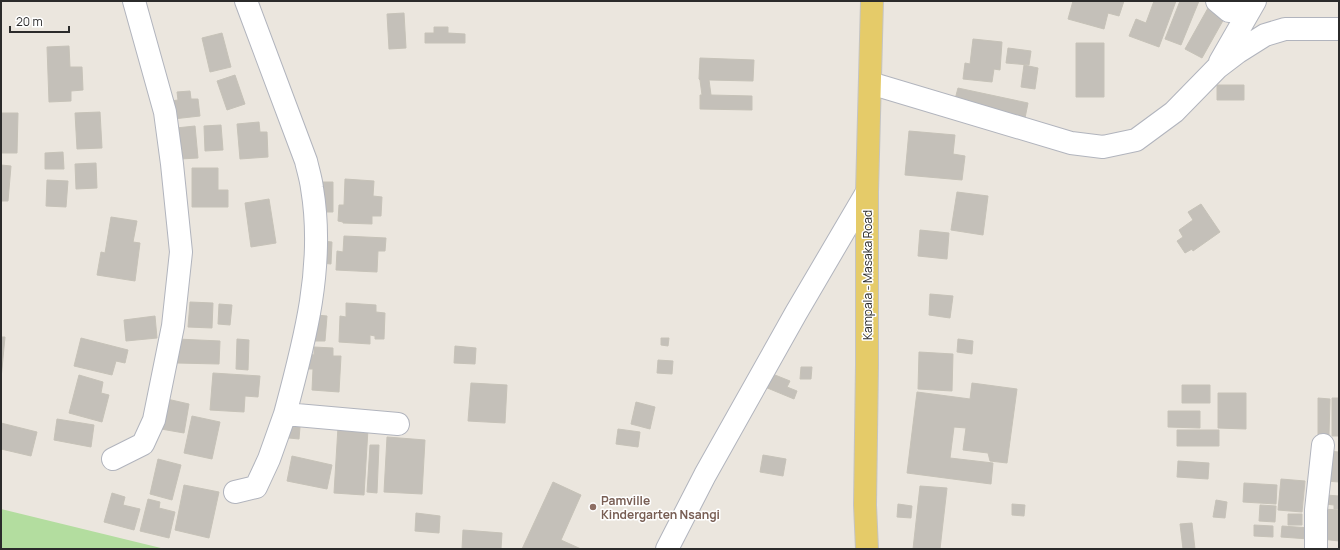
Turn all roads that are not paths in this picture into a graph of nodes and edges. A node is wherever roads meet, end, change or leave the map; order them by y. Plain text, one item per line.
1 (134, 1) edge
2 (246, 1) edge
3 (872, 1) edge
4 (1218, 1) edge
5 (1233, 1) edge
6 (1255, 1) edge
7 (1339, 28) edge
8 (1217, 68) junction
9 (870, 83) junction
10 (867, 192) junction
11 (285, 414) junction
12 (398, 424) dead end
13 (1323, 444) dead end
14 (113, 460) dead end
15 (235, 492) dead end
16 (667, 549) edge
17 (867, 549) edge
18 (1316, 549) edge

1 - 14 street
2 - 11 street
3 - 9 main road, Kampala - Masaka Road
4 - 5 street
6 - 8 street
7 - 8 street
8 - 9 street
9 - 10 main road, Kampala - Masaka Road
10 - 16 street
10 - 17 main road, Kampala - Masaka Road
11 - 12 street
11 - 15 street
13 - 18 street

